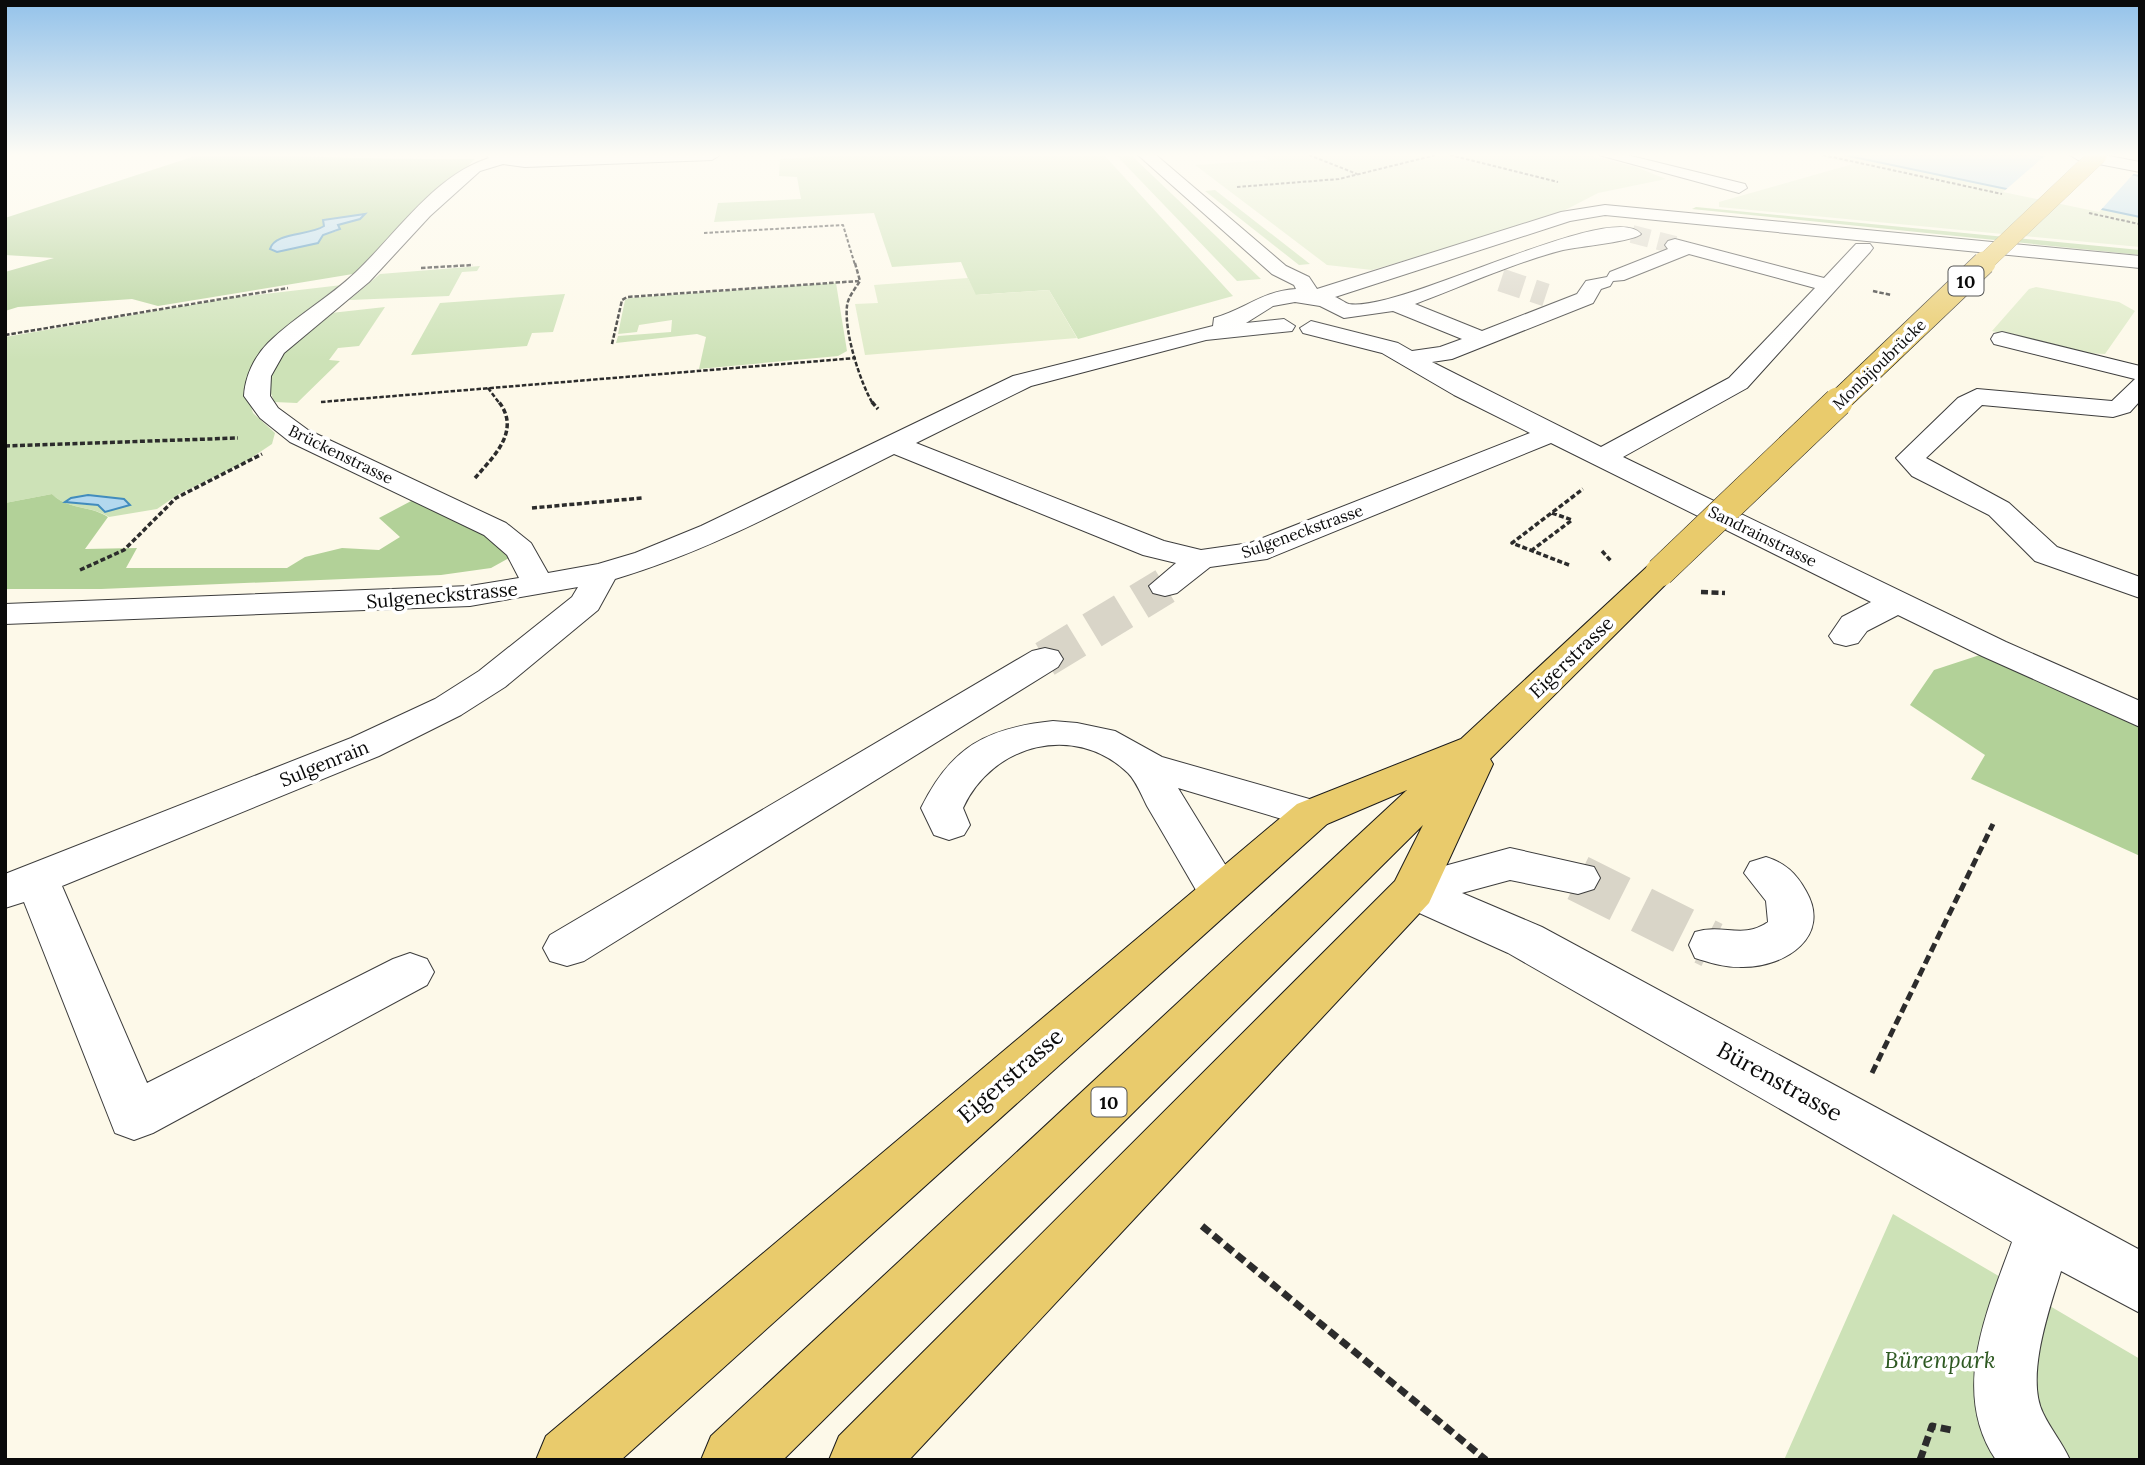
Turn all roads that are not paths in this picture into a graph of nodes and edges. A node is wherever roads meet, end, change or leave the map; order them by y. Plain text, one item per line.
1 (413, 223) edge
2 (1224, 223) edge
3 (1550, 223) edge
4 (1761, 223) edge
5 (2026, 223) edge
6 (1632, 234) tunnel mouth
7 (1863, 248) dead end
8 (2140, 262) edge
9 (1279, 270) junction
10 (1480, 274) junction
11 (1501, 280) tunnel mouth
12 (1829, 285) junction
13 (1316, 293) junction
14 (1546, 295) tunnel mouth
15 (1573, 303) junction
16 (1264, 304) junction
17 (1395, 304) junction
18 (1344, 313) junction
19 (1284, 326) junction
20 (1311, 328) junction
21 (1205, 333) junction
22 (1482, 339) junction
23 (2002, 339) dead end
24 (1399, 353) junction
25 (2140, 373) edge
26 (2140, 385) edge
27 (1553, 433) junction
28 (891, 443) junction
29 (1603, 457) junction
30 (1200, 558) junction
31 (1660, 572) joint
32 (602, 573) junction
33 (539, 585) junction
34 (1166, 586) tunnel mouth
35 (2140, 588) edge
36 (1897, 602) junction
37 (5, 614) edge
38 (1846, 636) dead end
39 (1045, 659) tunnel mouth
40 (2140, 715) edge
41 (1483, 743) junction
42 (1143, 764) junction
43 (1312, 814) junction
44 (949, 825) dead end
45 (1766, 873) dead end
46 (1578, 878) tunnel mouth
47 (21, 885) edge
48 (1413, 891) junction
49 (1220, 892) junction
50 (1712, 945) tunnel mouth
51 (567, 948) dead end
52 (410, 972) dead end
53 (2045, 1230) junction
54 (2140, 1283) edge
55 (570, 1460) edge
56 (735, 1460) edge
57 (863, 1460) edge
58 (2036, 1460) edge

1 - 33 street, Brückenstrasse
2 - 9 street, Sandrainstrasse
3 - 13 street
4 - 8 street
5 - 31 main road, Monbijoubrücke / 10, bridge
6 - 10 street
7 - 12 street
9 - 13 street, Sandrainstrasse
9 - 16 street
10 - 11 street
10 - 17 street
12 - 15 street
12 - 29 street
13 - 16 street, Sulgeneckstrasse
13 - 18 street, Sandrainstrasse
14 - 15 street
15 - 22 street
16 - 19 street
16 - 21 street, Sulgeneckstrasse
17 - 18 street
17 - 22 street
18 - 20 street
18 - 24 street, Sandrainstrasse
19 - 20 street, Sulgeneckstrasse
19 - 21 street, Sulgeneckstrasse
20 - 24 street, Sandrainstrasse
21 - 28 street, Sulgeneckstrasse
22 - 24 street
23 - 25 street
24 - 27 street, Sandrainstrasse
26 - 35 street
27 - 29 street, Sandrainstrasse
27 - 30 street, Sulgeneckstrasse
28 - 30 street, Sulgeneckstrasse
28 - 32 street, Sulgeneckstrasse
29 - 36 street, Sandrainstrasse
30 - 34 street
31 - 41 main road, Eigerstrasse / 10
32 - 33 street, Sulgeneckstrasse
32 - 47 street, Sulgenrain
33 - 37 street, Sulgeneckstrasse
36 - 38 street
36 - 40 street, Sandrainstrasse
39 - 51 street
41 - 43 main road, Eigerstrasse
41 - 48 main road, Eigerstrasse
41 - 56 main road, Eigerstrasse / 10
42 - 43 street
42 - 44 street
42 - 49 street
43 - 49 main road, Eigerstrasse
45 - 50 street
46 - 48 street
47 - 52 street
48 - 53 street, Bürenstrasse
48 - 57 main road, Eigerstrasse
49 - 55 main road, Eigerstrasse
53 - 54 street, Bürenstrasse
53 - 58 street

